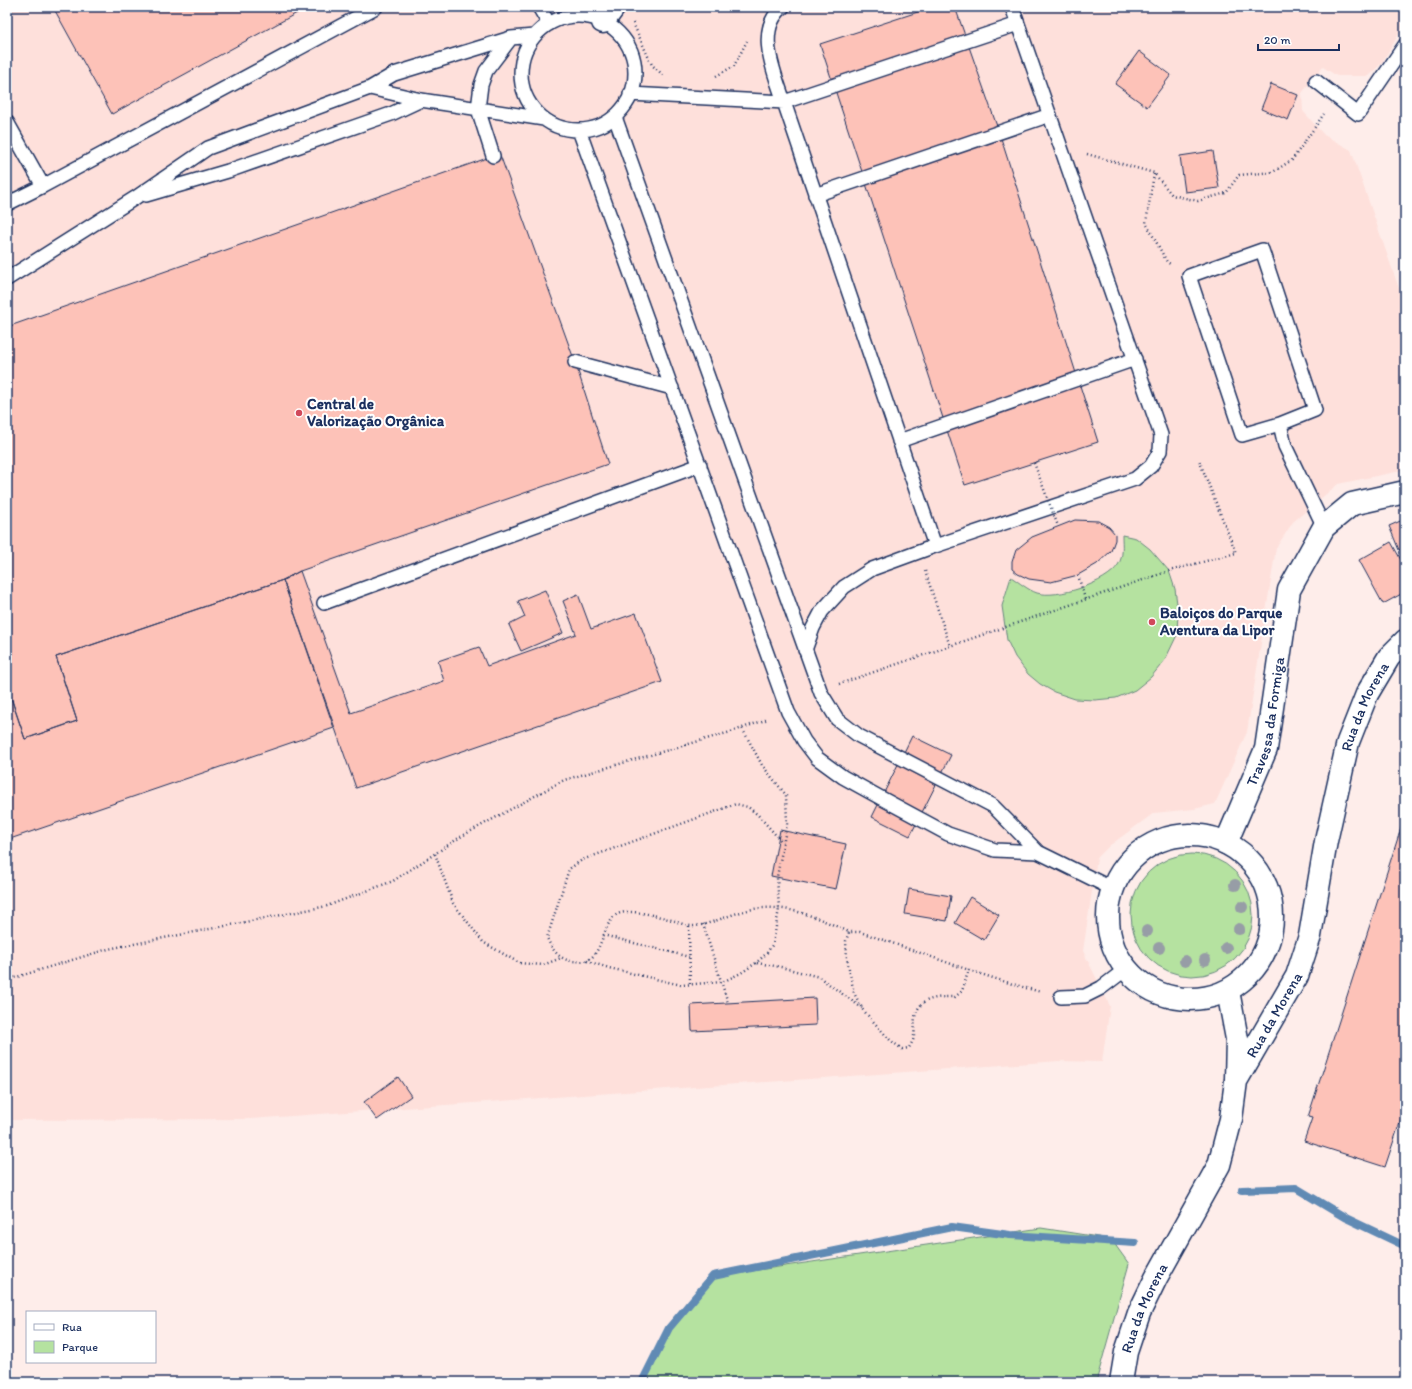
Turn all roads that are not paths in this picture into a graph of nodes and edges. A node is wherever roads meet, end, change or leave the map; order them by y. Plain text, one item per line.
1 (376, 7) edge
2 (539, 7) edge
3 (783, 7) edge
4 (1012, 7) edge
5 (610, 12) edge
6 (549, 24) junction
7 (1018, 24) junction
8 (534, 36) junction
9 (511, 38) junction
10 (1405, 45) edge
11 (1316, 81) dead end
12 (370, 88) junction
13 (630, 94) junction
14 (421, 100) junction
15 (784, 102) junction
16 (478, 109) junction
17 (1050, 115) junction
18 (615, 117) junction
19 (544, 119) junction
20 (7, 122) edge
21 (580, 130) junction
22 (494, 156) dead end
23 (43, 186) junction
24 (815, 195) junction
25 (135, 198) junction
26 (7, 204) edge
27 (7, 279) edge
28 (1135, 359) junction
29 (575, 362) dead end
30 (672, 388) junction
31 (1280, 424) junction
32 (899, 441) junction
33 (700, 465) junction
34 (1405, 492) edge
35 (1324, 527) junction
36 (935, 546) junction
37 (324, 603) dead end
38 (1405, 641) edge
39 (805, 650) junction
40 (1226, 843) junction
41 (1038, 852) junction
42 (1113, 889) junction
43 (1126, 969) junction
44 (1228, 991) junction
45 (1061, 996) road end
46 (1236, 1081) junction
47 (1121, 1382) edge

1 - 23 lane
2 - 6 lane
3 - 15 lane
4 - 7 lane
5 - 6 lane
5 - 13 lane
6 - 8 lane
7 - 15 lane
7 - 17 lane
8 - 9 lane
8 - 19 lane
9 - 12 lane
9 - 16 lane
10 - 11 lane
12 - 14 lane
12 - 25 lane
13 - 15 lane
13 - 18 lane
14 - 16 lane
14 - 25 lane
15 - 24 lane
16 - 19 lane
16 - 22 lane
17 - 24 lane
17 - 28 lane
18 - 21 lane
18 - 39 lane
19 - 21 lane
20 - 23 lane
21 - 30 lane
23 - 26 lane
24 - 32 lane
25 - 27 lane
28 - 32 lane
28 - 36 lane
29 - 30 lane
30 - 33 lane
31 - 31 lane
31 - 35 lane
32 - 36 lane
33 - 37 lane
33 - 41 lane
34 - 35 street, Travessa da Formiga
35 - 40 street, Travessa da Formiga
36 - 39 lane
38 - 46 street, Rua da Morena
39 - 41 lane
40 - 42 street
40 - 44 street
41 - 42 lane
42 - 43 street
43 - 44 street
43 - 45 lane
44 - 46 street
46 - 47 street, Rua da Morena

